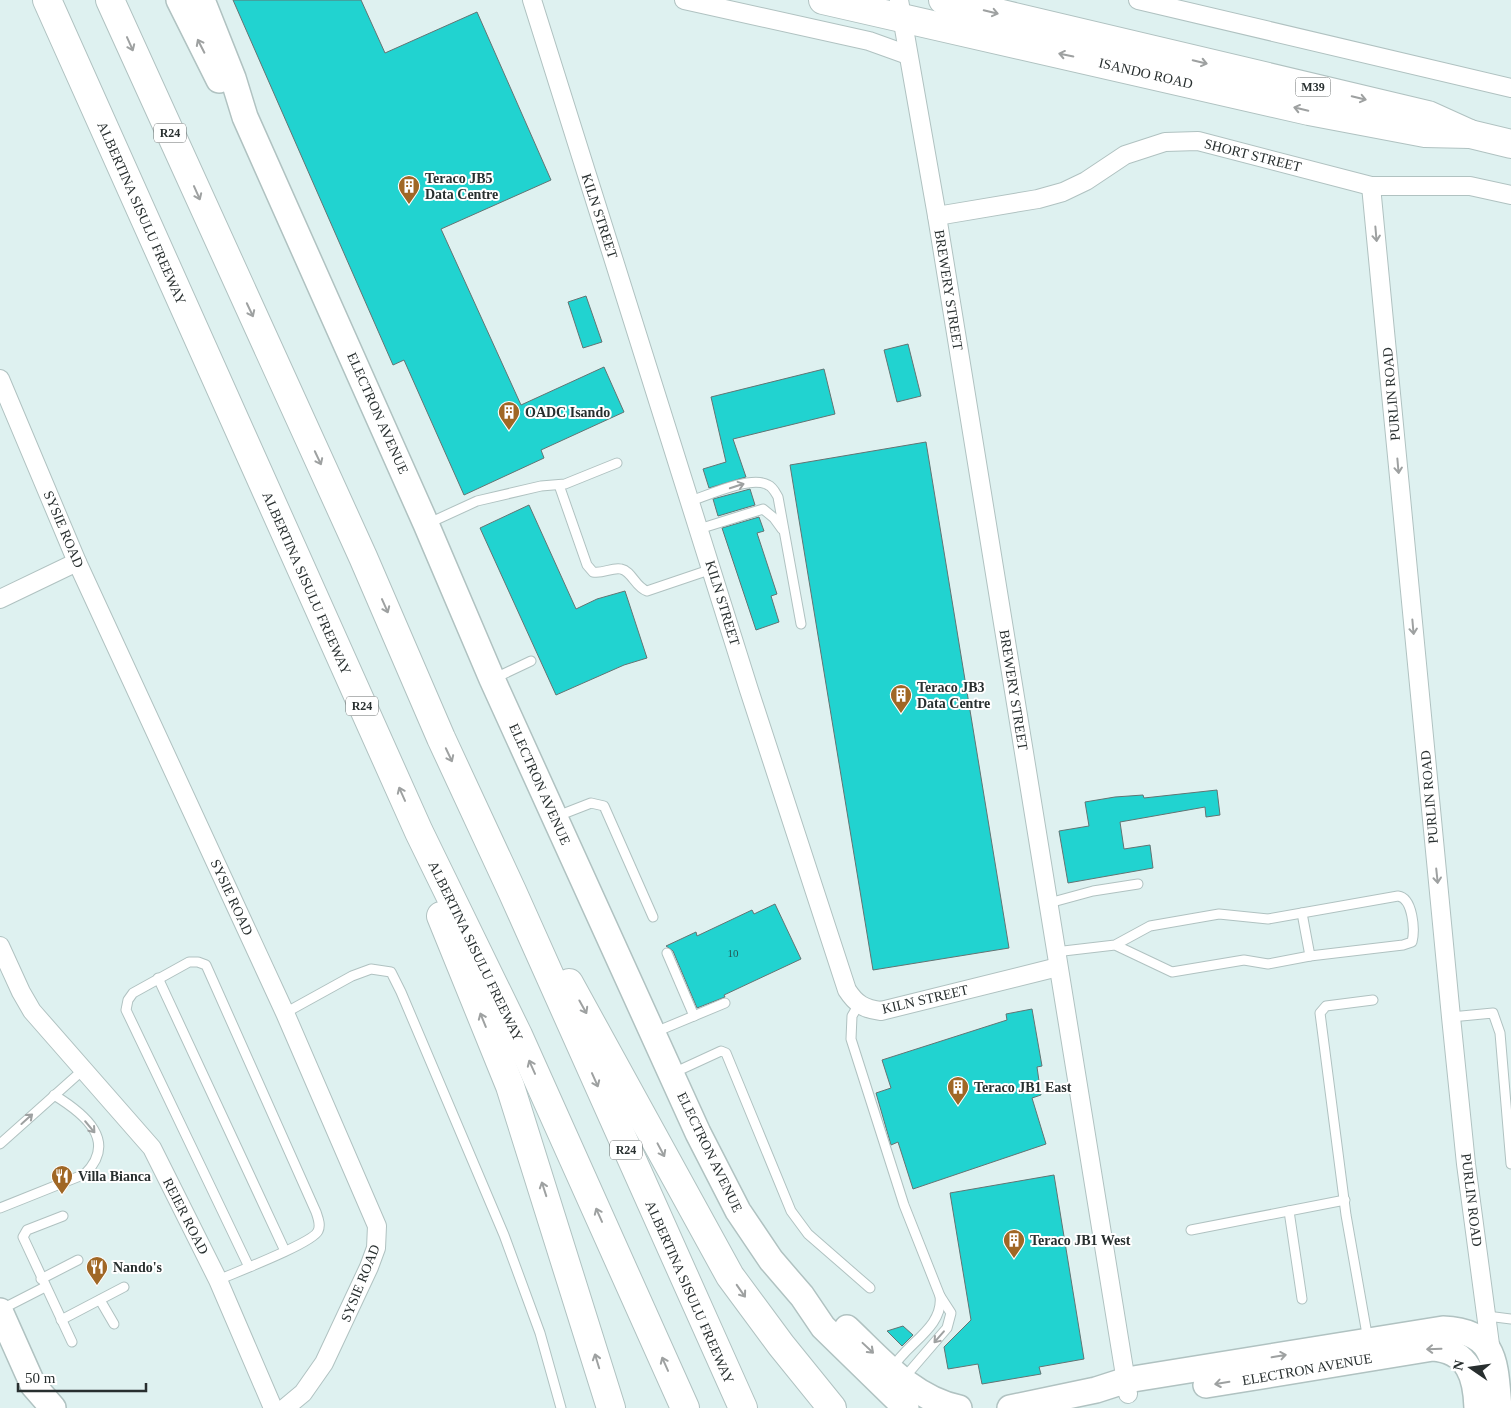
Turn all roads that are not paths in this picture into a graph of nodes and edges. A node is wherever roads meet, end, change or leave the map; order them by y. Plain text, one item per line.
1 (47, 0) edge
2 (110, 0) edge
3 (179, 0) edge
4 (202, 0) edge
5 (532, 0) edge
6 (684, 0) edge
7 (823, 0) edge
8 (943, 0) edge
9 (1138, 0) edge
10 (901, 10) edge
11 (908, 55) junction
12 (1511, 88) edge
13 (245, 116) junction
14 (1470, 134) junction
15 (1511, 144) edge
16 (1371, 186) junction
17 (1511, 195) edge
18 (938, 216) junction
19 (0, 378) edge
20 (617, 463) dead end
21 (559, 484) junction
22 (691, 501) junction
23 (426, 524) junction
24 (700, 528) junction
25 (785, 534) junction
26 (77, 562) junction
27 (713, 569) junction
28 (0, 599) edge
29 (801, 624) dead end
30 (531, 661) dead end
31 (492, 679) junction
32 (555, 817) junction
33 (419, 832) junction
34 (1138, 884) dead end
35 (512, 891) junction
36 (1048, 903) junction
37 (1302, 913) junction
38 (653, 917) dead end
39 (1115, 945) junction
40 (0, 946) edge
41 (667, 952) dead end
42 (1310, 956) junction
43 (1057, 960) junction
44 (158, 978) junction
45 (1373, 1000) dead end
46 (725, 1003) dead end
47 (859, 1004) junction
48 (285, 1013) junction
49 (694, 1016) junction
50 (1451, 1017) junction
51 (653, 1033) junction
52 (84, 1069) junction
53 (671, 1074) junction
54 (54, 1095) junction
55 (0, 1144) edge
56 (1511, 1164) edge
57 (1345, 1200) junction
58 (1, 1205) edge
59 (1289, 1211) junction
60 (63, 1216) dead end
61 (1191, 1230) dead end
62 (285, 1251) junction
63 (78, 1260) dead end
64 (248, 1267) junction
65 (218, 1280) junction
66 (43, 1283) junction
67 (124, 1288) dead end
68 (870, 1288) dead end
69 (940, 1296) junction
70 (1302, 1299) dead end
71 (100, 1300) junction
72 (0, 1310) edge
73 (1487, 1316) junction
74 (1511, 1319) edge
75 (61, 1320) junction
76 (114, 1324) dead end
77 (1368, 1340) junction
78 (72, 1342) dead end
79 (1491, 1352) junction
80 (1128, 1387) junction
81 (898, 1388) edge
82 (34, 1396) edge
83 (53, 1408) edge
84 (273, 1408) edge
85 (285, 1408) edge
86 (561, 1408) edge
87 (610, 1408) edge
88 (685, 1408) edge
89 (743, 1408) edge
90 (832, 1408) edge
91 (959, 1408) edge
92 (1010, 1408) edge
93 (1477, 1408) edge
94 (1499, 1408) edge

33 -> 1 main road, ALBERTINA SISULU FREEWAY / R24
2 -> 35 main road, ALBERTINA SISULU FREEWAY / R24
13 -> 3 main road, ELECTRON AVENUE
4 - 13 main road, ELECTRON AVENUE
5 - 22 street, KILN STREET
6 - 11 street
7 - 10 main road, ISANDO ROAD / M39
8 -> 14 main road, ISANDO ROAD / M39
9 - 12 street
10 - 11 street, BREWERY STREET
14 -> 10 main road, ISANDO ROAD / M39
11 - 18 street, BREWERY STREET
13 - 23 main road, ELECTRON AVENUE
14 - 15 main road, ISANDO ROAD / M39
16 - 17 street
16 - 18 street, SHORT STREET
16 -> 50 street, PURLIN ROAD
18 - 36 street, BREWERY STREET
19 - 26 street, SYSIE ROAD
20 - 21 lane
21 - 23 lane
21 - 27 lane
22 - 24 street, KILN STREET
22 -> 25 lane
23 - 31 main road, ELECTRON AVENUE
24 - 25 lane
24 - 27 street, KILN STREET
25 - 29 lane
26 - 28 street
26 - 48 street, SYSIE ROAD
27 - 47 street, KILN STREET
30 - 31 lane
31 - 32 main road, ELECTRON AVENUE
32 - 38 lane
32 - 51 main road, ELECTRON AVENUE
87 -> 33 main road
88 -> 33 main road, ALBERTINA SISULU FREEWAY / R24
34 - 36 lane
35 -> 89 main road, ALBERTINA SISULU FREEWAY / R24
35 -> 90 main road
36 - 43 street, BREWERY STREET
37 - 39 lane
37 - 42 lane
37 - 42 lane
39 - 42 lane
39 - 43 lane
40 - 52 street, REIER ROAD
41 - 49 lane
43 - 47 street, KILN STREET
43 - 80 street, BREWERY STREET
44 - 62 lane
44 - 62 lane
44 - 64 lane
45 - 57 lane
46 - 49 lane
47 - 69 lane
48 - 85 street, SYSIE ROAD
48 - 86 lane
49 - 51 lane
50 - 56 lane
50 - 73 street, PURLIN ROAD
51 - 53 main road, ELECTRON AVENUE
52 - 54 lane
52 - 65 street, REIER ROAD
53 - 68 lane
53 - 81 main road, ELECTRON AVENUE
55 -> 54 lane
54 -> 58 lane
57 - 59 lane
57 - 77 lane
59 - 61 lane
59 - 70 lane
60 - 66 lane
62 - 64 lane
63 - 66 lane
64 - 65 lane
65 - 84 street, REIER ROAD
66 - 72 lane
66 - 75 lane
67 - 71 lane
69 - 81 lane
69 -> 81 lane
71 - 75 lane
71 - 76 lane
72 - 82 main road
73 - 74 lane
73 - 79 street, PURLIN ROAD
75 - 78 lane
77 - 79 main road, ELECTRON AVENUE
80 -> 77 main road, ELECTRON AVENUE
79 - 94 main road, PURLIN ROAD
80 - 92 main road, ELECTRON AVENUE
93 -> 80 main road, ELECTRON AVENUE
81 - 91 main road, ELECTRON AVENUE
82 - 83 main road

